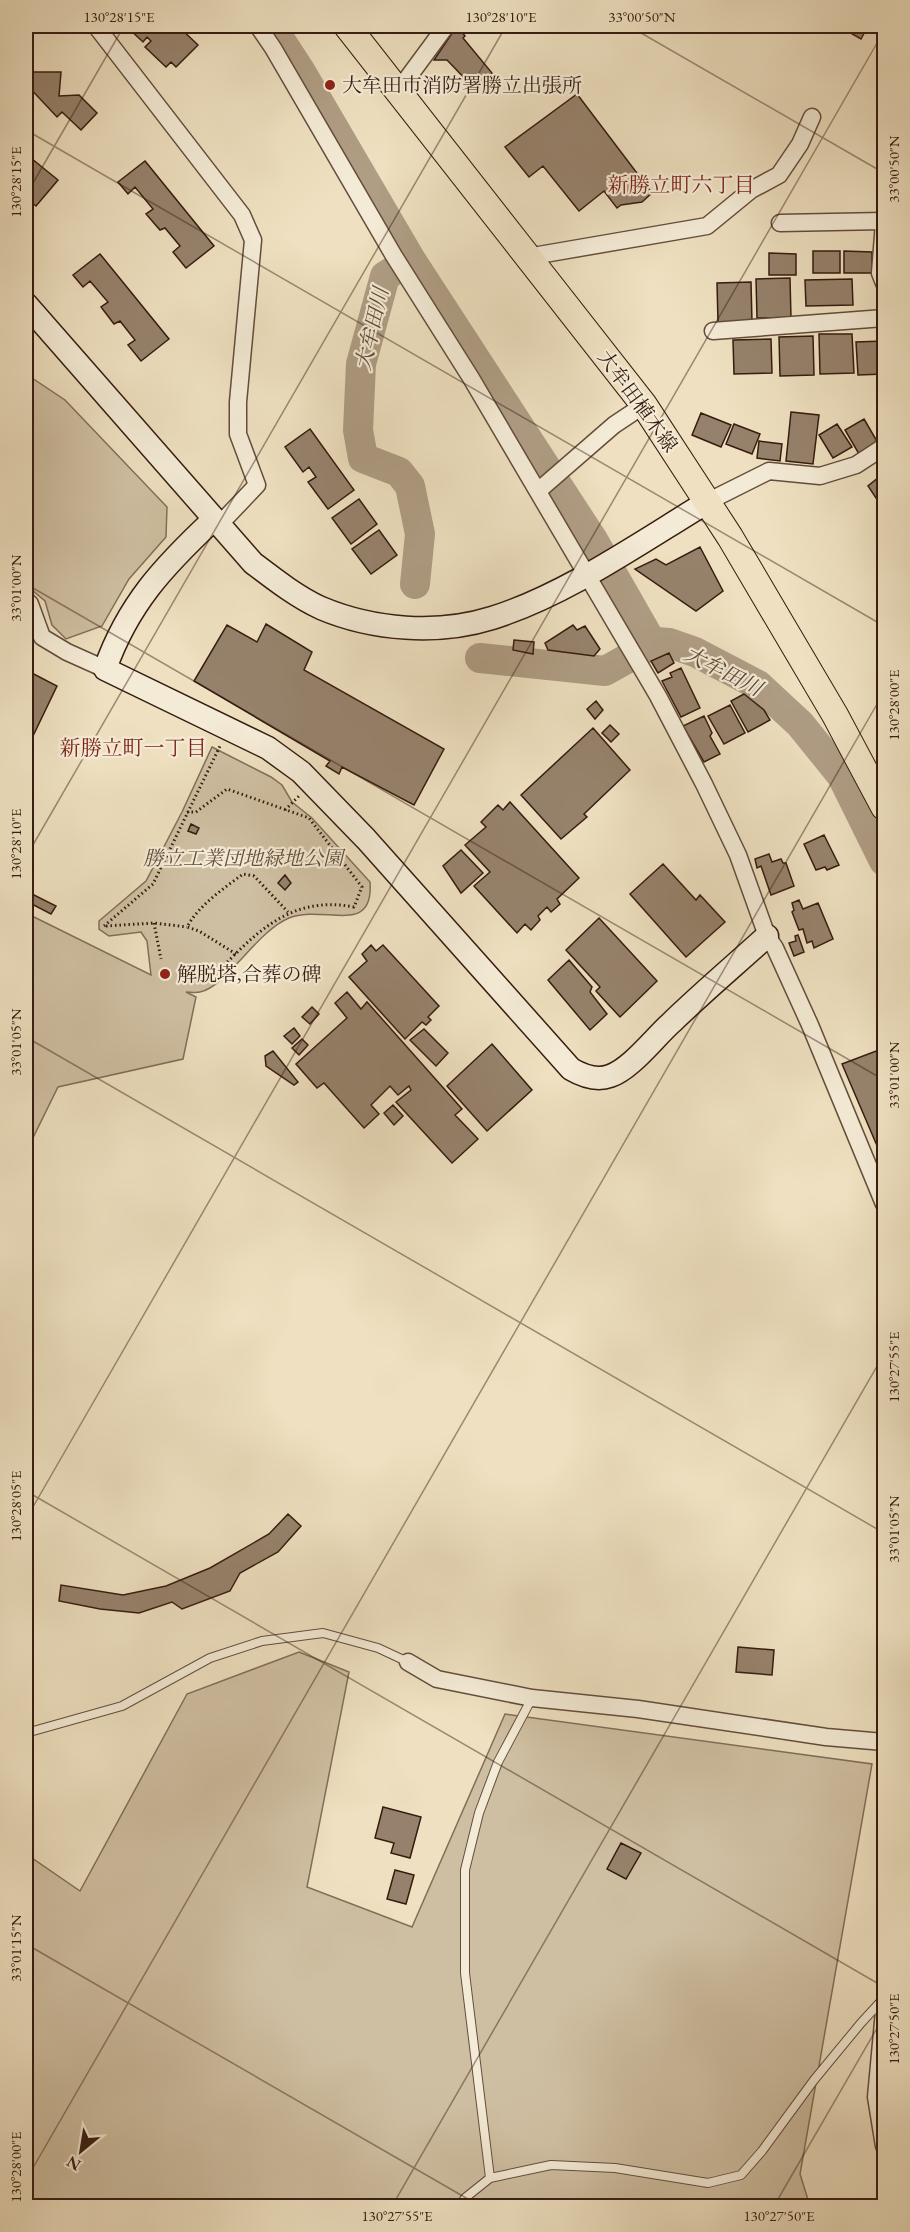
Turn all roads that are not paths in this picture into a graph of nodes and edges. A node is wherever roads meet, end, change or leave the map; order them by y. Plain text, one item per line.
1 (96, 26) edge
2 (258, 26) edge
3 (347, 26) edge
4 (446, 26) edge
5 (398, 91) junction
6 (812, 117) dead end
7 (780, 223) dead end
8 (884, 225) edge
9 (527, 256) junction
10 (885, 283) edge
11 (26, 304) edge
12 (885, 318) edge
13 (713, 331) dead end
14 (644, 405) junction
15 (885, 443) edge
16 (541, 489) junction
17 (709, 501) junction
18 (216, 523) junction
19 (591, 572) junction
20 (26, 600) edge
21 (105, 669) junction
22 (885, 807) edge
23 (767, 936) junction
24 (885, 1204) edge
25 (408, 1662) joint
26 (532, 1698) junction
27 (26, 1733) edge
28 (885, 1742) edge
29 (885, 1998) edge
30 (885, 2011) edge
31 (885, 2146) edge
32 (490, 2178) junction
33 (460, 2206) edge

1 - 18 street
2 - 16 street
3 - 5 main road, 大牟田植木線
4 - 5 street
5 - 9 main road, 大牟田植木線
6 - 9 street
7 - 8 street
8 - 10 street
9 - 14 main road, 大牟田植木線
11 - 18 street
12 - 13 street
14 - 16 street
14 - 17 main road, 大牟田植木線
15 - 17 street
16 - 19 street
17 - 19 street
17 - 22 main road, 大牟田植木線
18 - 19 street
18 - 21 street
19 - 23 street
20 - 21 street
21 - 23 street
23 - 24 street
25 - 26 street
25 - 27 lane
26 - 28 street
26 - 32 lane
29 - 32 lane
30 - 31 street
32 - 33 lane

